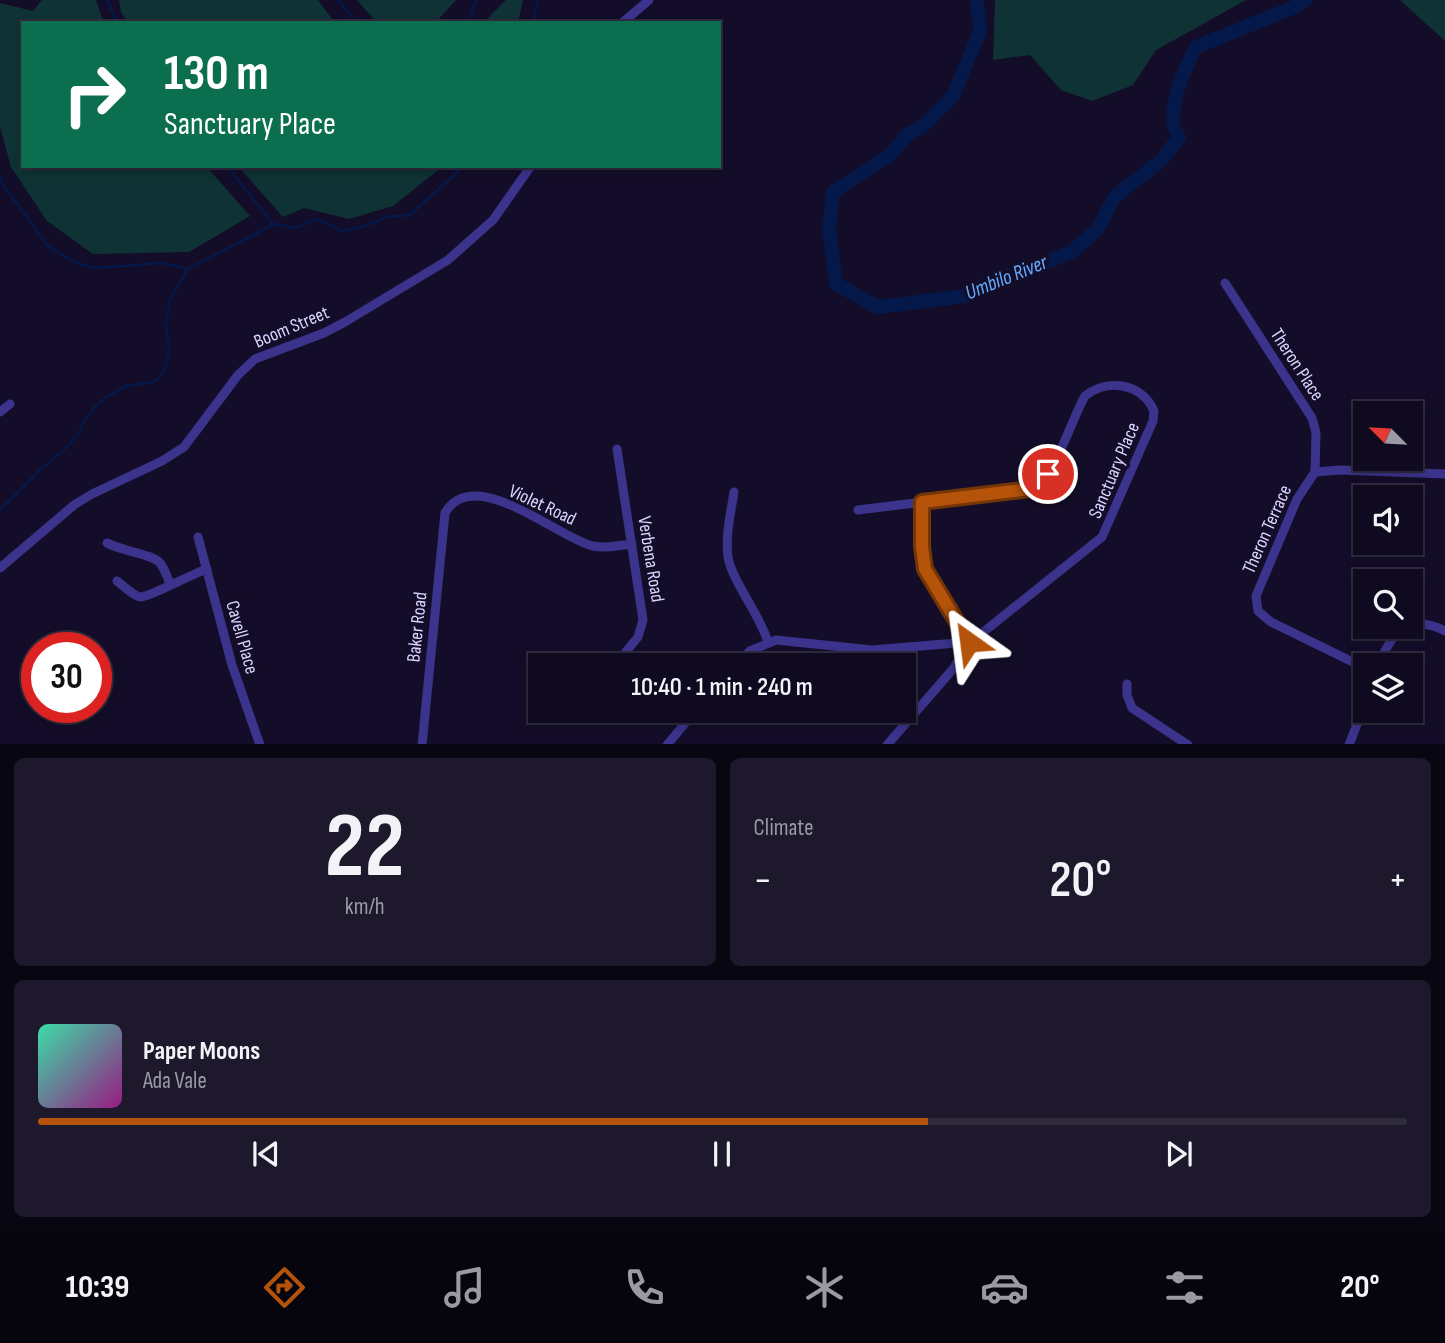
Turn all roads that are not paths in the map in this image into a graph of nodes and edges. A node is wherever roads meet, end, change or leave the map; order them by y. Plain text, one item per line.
1 (649, 0) edge
2 (624, 21) edge
3 (530, 168) edge
4 (1225, 283) dead end
5 (10, 404) dead end
6 (0, 412) edge
7 (617, 449) dead end
8 (1315, 472) junction
9 (1445, 474) edge
10 (734, 492) dead end
11 (922, 502) junction
12 (858, 510) dead end
13 (445, 513) joint
14 (198, 537) dead end
15 (107, 543) dead end
16 (632, 544) junction
17 (0, 568) edge
18 (207, 569) junction
19 (117, 581) dead end
20 (170, 584) junction
21 (1445, 631) edge
22 (768, 642) junction
23 (969, 642) junction
24 (625, 653) edge
25 (748, 653) edge
26 (1384, 653) edge
27 (1353, 662) edge
28 (1127, 684) dead end
29 (685, 723) edge
30 (1357, 723) edge
31 (260, 744) edge
32 (422, 744) edge
33 (667, 744) edge
34 (887, 744) edge
35 (1188, 744) edge
36 (1349, 744) edge

1 - 2 street
3 - 17 street, Boom Street
4 - 8 street, Theron Place
5 - 6 street
7 - 16 street, Verbena Road
8 - 9 street, Theron Terrace
8 - 27 street, Theron Terrace
10 - 22 street
11 - 12 street, Sanctuary Place
11 - 23 street
11 - 23 street, Sanctuary Place
13 - 16 street, Violet Road
13 - 32 street, Baker Road
14 - 18 street, Cavell Place
15 - 20 street
16 - 24 street, Verbena Road
18 - 20 street
18 - 31 street, Cavell Place
19 - 20 street
21 - 26 street
22 - 23 street
22 - 25 street
23 - 34 street
28 - 35 street
29 - 33 street
30 - 36 street

